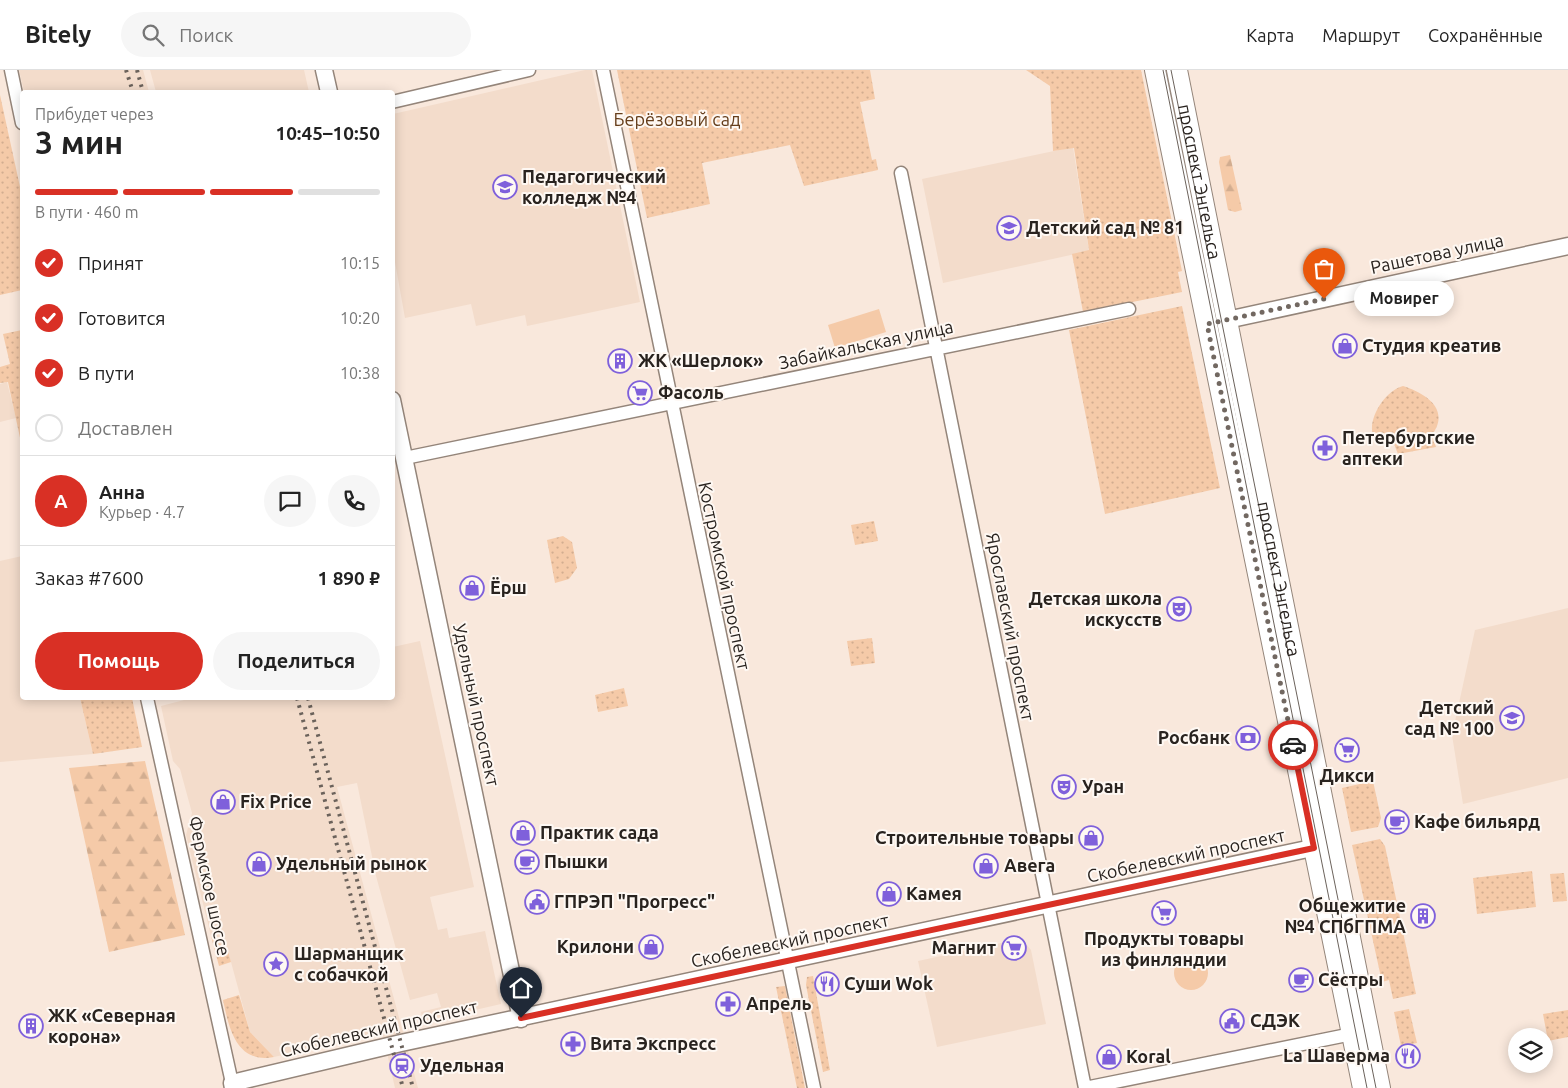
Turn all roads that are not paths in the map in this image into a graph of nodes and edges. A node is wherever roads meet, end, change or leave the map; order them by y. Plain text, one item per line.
1 (11, 70) edge
2 (324, 70) edge
3 (529, 70) edge
4 (603, 70) edge
5 (1156, 70) edge
6 (1177, 70) edge
7 (329, 90) edge
8 (395, 101) edge
9 (20, 114) edge
10 (901, 173) dead end
11 (1568, 246) edge
12 (1130, 309) dead end
13 (1227, 320) junction
14 (1207, 324) junction
15 (936, 349) junction
16 (671, 403) junction
17 (395, 413) edge
18 (405, 458) junction
19 (147, 700) edge
20 (1323, 846) junction
21 (1048, 906) junction
22 (788, 962) junction
23 (521, 1018) junction
24 (1352, 1034) junction
25 (275, 1073) junction
26 (234, 1086) edge
27 (261, 1088) edge
28 (814, 1088) edge
29 (1085, 1088) edge
30 (1363, 1088) edge
31 (1380, 1088) edge

1 - 9 street
2 - 7 street
3 - 8 street
4 - 16 street, Костромской проспект
5 - 14 main road, проспект Энгельса
6 - 13 main road, проспект Энгельса
10 - 15 street, Ярославский проспект
11 - 13 street, Рашетова улица
12 - 15 street, Забайкальская улица
13 - 14 main road
13 - 20 main road, проспект Энгельса
14 - 20 main road, проспект Энгельса
15 - 16 street, Забайкальская улица
15 - 21 street, Ярославский проспект
16 - 18 street, Забайкальская улица
16 - 22 street, Костромской проспект
17 - 18 street, Удельный проспект
18 - 23 street, Удельный проспект
19 - 26 street, Фермское шоссе
20 - 21 street, Скобелевский проспект
20 - 24 main road, проспект Энгельса
20 - 31 main road, проспект Энгельса
21 - 22 street, Скобелевский проспект
21 - 29 street, Ярославский проспект
22 - 23 street, Скобелевский проспект
22 - 28 street, Костромской проспект
23 - 25 street, Скобелевский проспект
24 - 29 street
24 - 30 main road, проспект Энгельса
25 - 26 street, Скобелевский проспект
25 - 27 street, Скобелевский проспект

